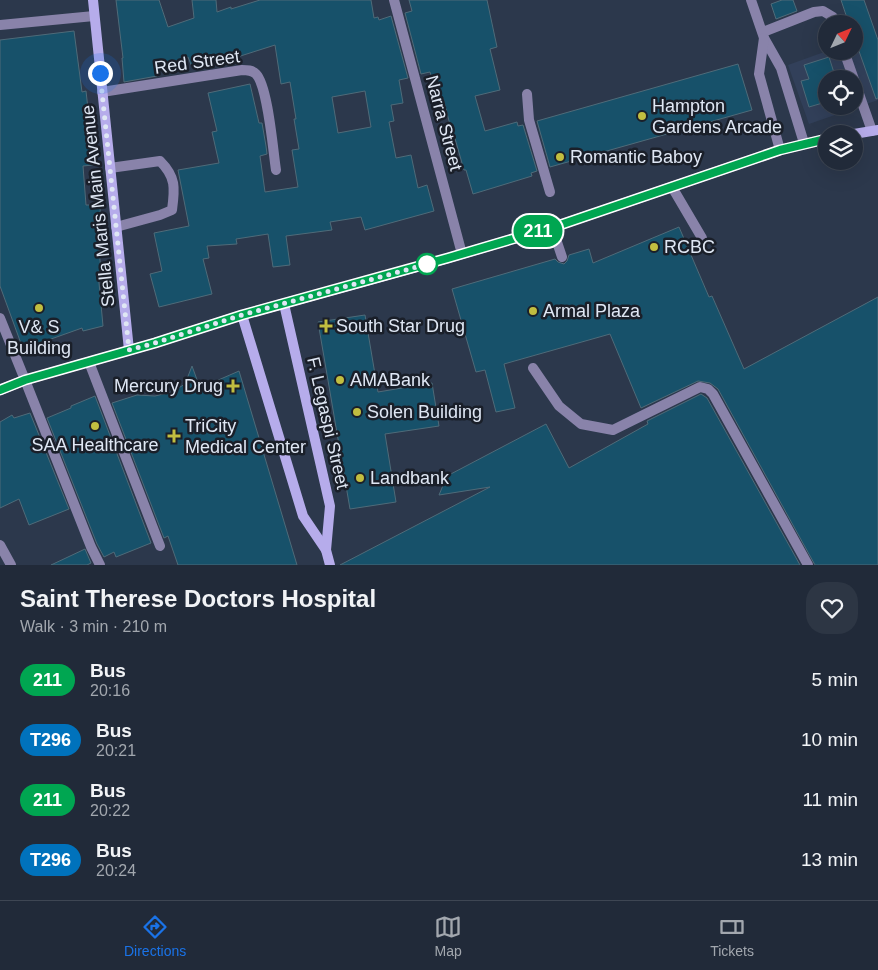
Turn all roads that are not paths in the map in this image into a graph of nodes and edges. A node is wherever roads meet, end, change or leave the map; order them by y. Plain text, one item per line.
1 (93, 0) edge
2 (394, 0) edge
3 (751, 0) edge
4 (830, 15) edge
5 (94, 16) junction
6 (0, 25) edge
7 (763, 35) junction
8 (848, 60) edge
9 (102, 92) junction
10 (527, 94) dead end
11 (875, 130) edge
12 (818, 140) edge
13 (804, 143) junction
14 (780, 150) junction
15 (110, 168) junction
16 (276, 170) dead end
17 (672, 187) junction
18 (550, 192) dead end
19 (116, 227) junction
20 (552, 227) junction
21 (702, 238) dead end
22 (462, 254) junction
23 (562, 257) dead end
24 (284, 304) junction
25 (242, 315) junction
26 (0, 318) edge
27 (129, 350) junction
28 (89, 362) junction
29 (533, 368) dead end
30 (25, 380) junction
31 (0, 390) edge
32 (0, 545) edge
33 (160, 546) dead end
34 (326, 550) junction
35 (12, 565) edge
36 (100, 565) edge
37 (330, 565) edge
38 (808, 565) edge

1 - 5 main road, Stella Maris Main Avenue
2 - 22 street, Narra Street
3 - 7 street
4 - 7 street
5 - 6 street
5 - 9 main road, Stella Maris Main Avenue
7 - 13 street
7 - 14 street
8 - 11 street
9 - 15 main road, Stella Maris Main Avenue
9 - 16 street, Red Street
10 - 18 street
12 - 13 main road
13 - 14 main road
14 - 17 main road
15 - 19 main road, Stella Maris Main Avenue
15 - 19 street
17 - 20 main road
17 - 21 street
19 - 27 main road, Stella Maris Main Avenue
20 - 22 main road
20 - 23 street
22 - 24 main road
24 - 25 main road
24 - 34 main road, F. Legaspi Street
25 - 27 main road
25 - 34 main road, F. Legaspi Street
26 - 30 street
27 - 28 main road
28 - 30 main road
28 - 33 street
29 - 38 street
30 - 31 main road
30 - 36 street
32 - 35 street
34 - 37 main road, F. Legaspi Street

